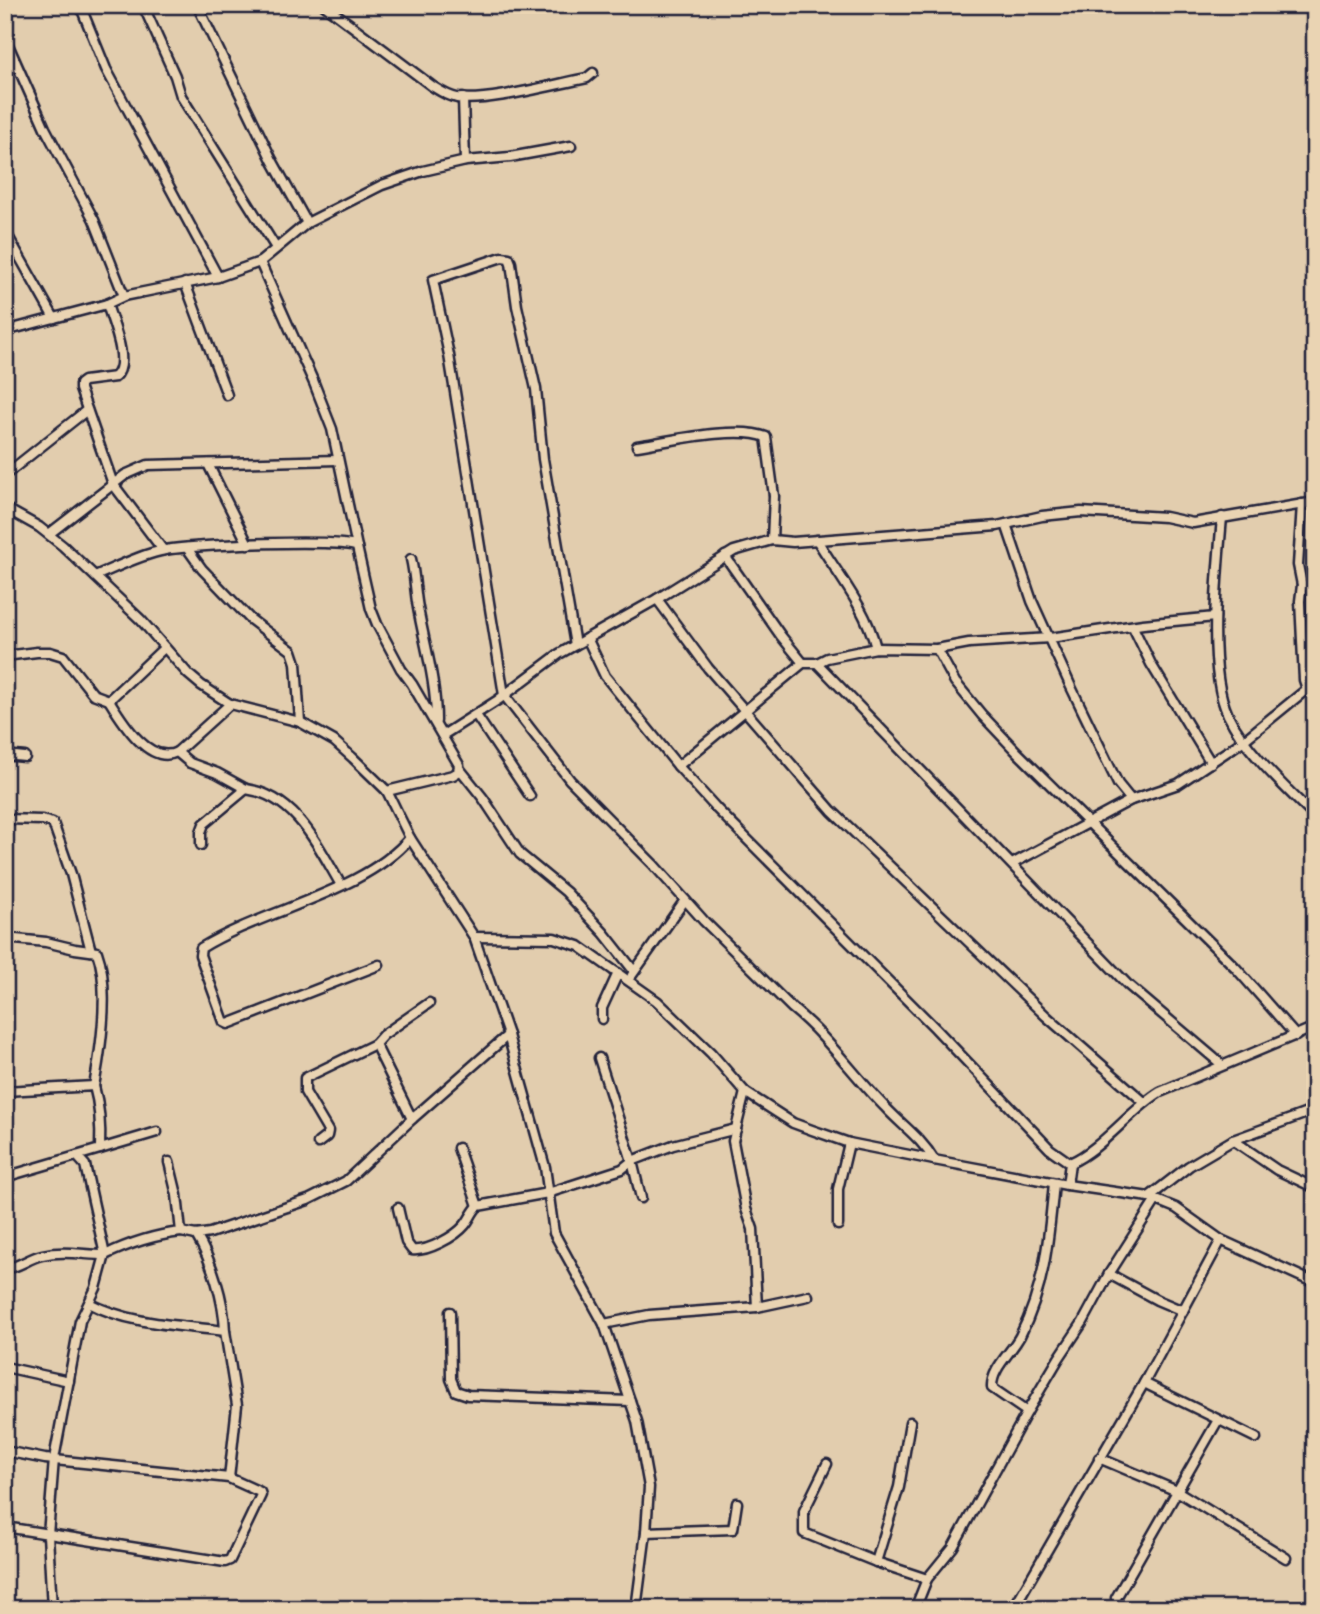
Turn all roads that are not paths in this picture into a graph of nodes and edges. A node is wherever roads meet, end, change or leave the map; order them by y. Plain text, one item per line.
1 (80, 5) edge
2 (143, 5) edge
3 (324, 5) edge
4 (201, 6) edge
5 (5, 38) edge
6 (593, 73) dead end
7 (463, 99) junction
8 (571, 146) dead end
9 (465, 161) junction
10 (307, 223) junction
11 (5, 231) edge
12 (276, 248) junction
13 (260, 262) junction
14 (218, 277) junction
15 (185, 283) junction
16 (124, 296) junction
17 (107, 304) junction
18 (54, 318) junction
19 (5, 331) edge
20 (227, 395) dead end
21 (87, 410) junction
22 (637, 446) dead end
23 (337, 460) junction
24 (208, 464) junction
25 (5, 475) edge
26 (113, 484) junction
27 (1315, 502) edge
28 (1302, 504) junction
29 (5, 508) edge
30 (1222, 517) junction
31 (1006, 524) junction
32 (49, 534) junction
33 (772, 540) junction
34 (817, 540) junction
35 (248, 544) junction
36 (357, 547) junction
37 (187, 548) junction
38 (163, 550) junction
39 (725, 556) junction
40 (411, 559) dead end
41 (95, 576) junction
42 (1302, 585) junction
43 (1315, 586) edge
44 (657, 599) junction
45 (1215, 617) junction
46 (1133, 627) junction
47 (587, 638) junction
48 (1050, 638) junction
49 (575, 645) junction
50 (164, 648) junction
51 (876, 648) junction
52 (937, 649) junction
53 (5, 656) edge
54 (803, 663) junction
55 (817, 663) junction
56 (1311, 687) edge
57 (504, 695) junction
58 (1315, 697) edge
59 (109, 700) junction
60 (230, 704) junction
61 (745, 712) junction
62 (476, 715) junction
63 (300, 722) junction
64 (436, 724) junction
65 (443, 735) junction
66 (1243, 741) junction
67 (177, 752) junction
68 (5, 755) edge
69 (25, 757) dead end
70 (1211, 763) junction
71 (678, 766) junction
72 (459, 768) junction
73 (246, 789) junction
74 (387, 791) junction
75 (530, 796) dead end
76 (1131, 800) junction
77 (1315, 817) edge
78 (5, 819) edge
79 (1088, 822) junction
80 (410, 838) junction
81 (201, 845) dead end
82 (1012, 864) junction
83 (341, 885) junction
84 (685, 900) junction
85 (474, 937) junction
86 (5, 939) edge
87 (91, 951) junction
88 (379, 965) dead end
89 (635, 971) junction
90 (618, 973) junction
91 (628, 980) junction
92 (429, 1003) dead end
93 (602, 1019) dead end
94 (1315, 1027) edge
95 (508, 1035) junction
96 (1296, 1036) junction
97 (375, 1044) junction
98 (599, 1058) dead end
99 (1221, 1065) junction
100 (94, 1086) junction
101 (5, 1091) edge
102 (745, 1093) junction
103 (1144, 1102) junction
104 (1315, 1110) edge
105 (412, 1119) junction
106 (736, 1129) junction
107 (157, 1132) dead end
108 (1233, 1140) junction
109 (318, 1143) dead end
110 (849, 1143) junction
111 (458, 1147) dead end
112 (100, 1149) junction
113 (77, 1156) junction
114 (934, 1160) junction
115 (632, 1161) junction
116 (169, 1162) dead end
117 (1070, 1163) junction
118 (5, 1177) edge
119 (1054, 1182) junction
120 (1066, 1185) junction
121 (1315, 1188) edge
122 (548, 1193) junction
123 (641, 1198) dead end
124 (1152, 1199) junction
125 (478, 1206) junction
126 (398, 1208) dead end
127 (838, 1225) dead end
128 (181, 1232) junction
129 (196, 1235) junction
130 (1221, 1240) junction
131 (105, 1255) junction
132 (5, 1269) edge
133 (1109, 1274) junction
134 (1315, 1283) edge
135 (808, 1296) dead end
136 (89, 1303) junction
137 (757, 1307) junction
138 (1183, 1311) junction
139 (450, 1312) dead end
140 (604, 1324) junction
141 (225, 1331) junction
142 (5, 1367) edge
143 (69, 1381) junction
144 (1144, 1383) junction
145 (629, 1401) junction
146 (1027, 1412) junction
147 (1218, 1420) junction
148 (910, 1422) dead end
149 (1256, 1438) dead end
150 (5, 1451) edge
151 (1099, 1458) junction
152 (54, 1460) junction
153 (827, 1464) dead end
154 (229, 1478) junction
155 (1177, 1492) junction
156 (737, 1503) dead end
157 (5, 1527) edge
158 (646, 1532) junction
159 (48, 1535) junction
160 (1286, 1558) dead end
161 (876, 1562) junction
162 (927, 1579) junction
163 (1116, 1598) dead end
164 (52, 1607) edge
165 (5, 1608) edge
166 (68, 1609) edge
167 (636, 1609) edge
168 (915, 1609) edge
169 (1013, 1609) edge

1 - 14 street
2 - 12 street
3 - 7 street
4 - 10 street
5 - 16 street
6 - 7 street
7 - 9 street
8 - 9 street
9 - 10 street
10 - 12 street
11 - 18 street
12 - 13 street
13 - 14 street
13 - 23 street
14 - 15 street
15 - 16 street
15 - 20 street
16 - 17 street
17 - 18 street
17 - 21 street
18 - 19 street
21 - 25 street
21 - 26 street
22 - 33 street
23 - 24 street
23 - 36 street
24 - 26 street
24 - 35 street
26 - 32 street
26 - 38 street
27 - 28 street
28 - 30 street
28 - 42 street
29 - 32 street
30 - 31 street
30 - 45 street
31 - 34 street
31 - 48 street
32 - 41 street
33 - 34 street
33 - 39 street
34 - 51 street
35 - 36 street
35 - 37 street
36 - 64 street
37 - 38 street
37 - 63 street
38 - 41 street
39 - 44 street
39 - 54 street
40 - 64 street
41 - 50 street
42 - 43 street
42 - 56 street
44 - 47 street
44 - 61 street
45 - 46 street
45 - 66 street
46 - 48 street
46 - 70 street
47 - 49 street
47 - 71 street
48 - 52 street
48 - 76 street
49 - 57 street
49 - 57 street
50 - 59 street
50 - 60 street
51 - 52 street
51 - 55 street
52 - 79 street
53 - 59 street
54 - 55 street
54 - 61 street
55 - 82 street
56 - 58 street
56 - 66 street
57 - 62 street
57 - 84 street
59 - 67 street
60 - 63 street
60 - 67 street
61 - 71 street
61 - 103 street
62 - 65 street
62 - 75 street
63 - 74 street
64 - 65 street
65 - 72 street
66 - 70 street
66 - 77 street
67 - 73 street
68 - 69 street
70 - 76 street
71 - 117 street
72 - 74 street
72 - 89 street
73 - 81 street
73 - 83 street
74 - 80 street
76 - 79 street
78 - 87 street
79 - 82 street
79 - 96 street
80 - 83 street
80 - 85 street
82 - 99 street
83 - 88 street
84 - 89 street
84 - 114 street
85 - 90 street
85 - 95 street
86 - 87 street
87 - 100 street
89 - 91 street
90 - 91 street
90 - 93 street
91 - 102 street
92 - 97 street
94 - 96 street
95 - 105 street
95 - 122 street
96 - 99 street
97 - 105 street
97 - 109 street
98 - 115 street
99 - 103 street
100 - 101 street
100 - 112 street
102 - 106 street
102 - 110 street
103 - 117 street
104 - 108 street
105 - 129 street
106 - 115 street
106 - 137 street
107 - 112 street
108 - 121 street
108 - 124 street
110 - 114 street
110 - 127 street
111 - 125 street
112 - 113 street
113 - 118 street
113 - 131 street
114 - 119 street
115 - 122 street
115 - 123 street
116 - 128 street
117 - 120 street
119 - 120 street
119 - 146 street
120 - 124 street
122 - 125 street
122 - 140 street
124 - 130 street
124 - 133 street
125 - 126 street
128 - 129 street
128 - 131 street
129 - 141 street
130 - 134 street
130 - 138 street
131 - 132 street
131 - 136 street
133 - 138 street
133 - 146 street
135 - 137 street
136 - 141 street
136 - 143 street
137 - 140 street
138 - 144 street
139 - 145 street
140 - 145 street
141 - 154 street
142 - 143 street
143 - 152 street
144 - 147 street
144 - 151 street
145 - 158 street
146 - 162 street
147 - 149 street
147 - 155 street
148 - 161 street
150 - 152 street
151 - 155 street
151 - 169 street
152 - 154 street
152 - 159 street
153 - 161 street
154 - 159 street
155 - 160 street
155 - 163 street
156 - 158 street
157 - 159 street
158 - 167 street
159 - 164 street
161 - 162 street
162 - 168 street
164 - 165 street
164 - 166 street

